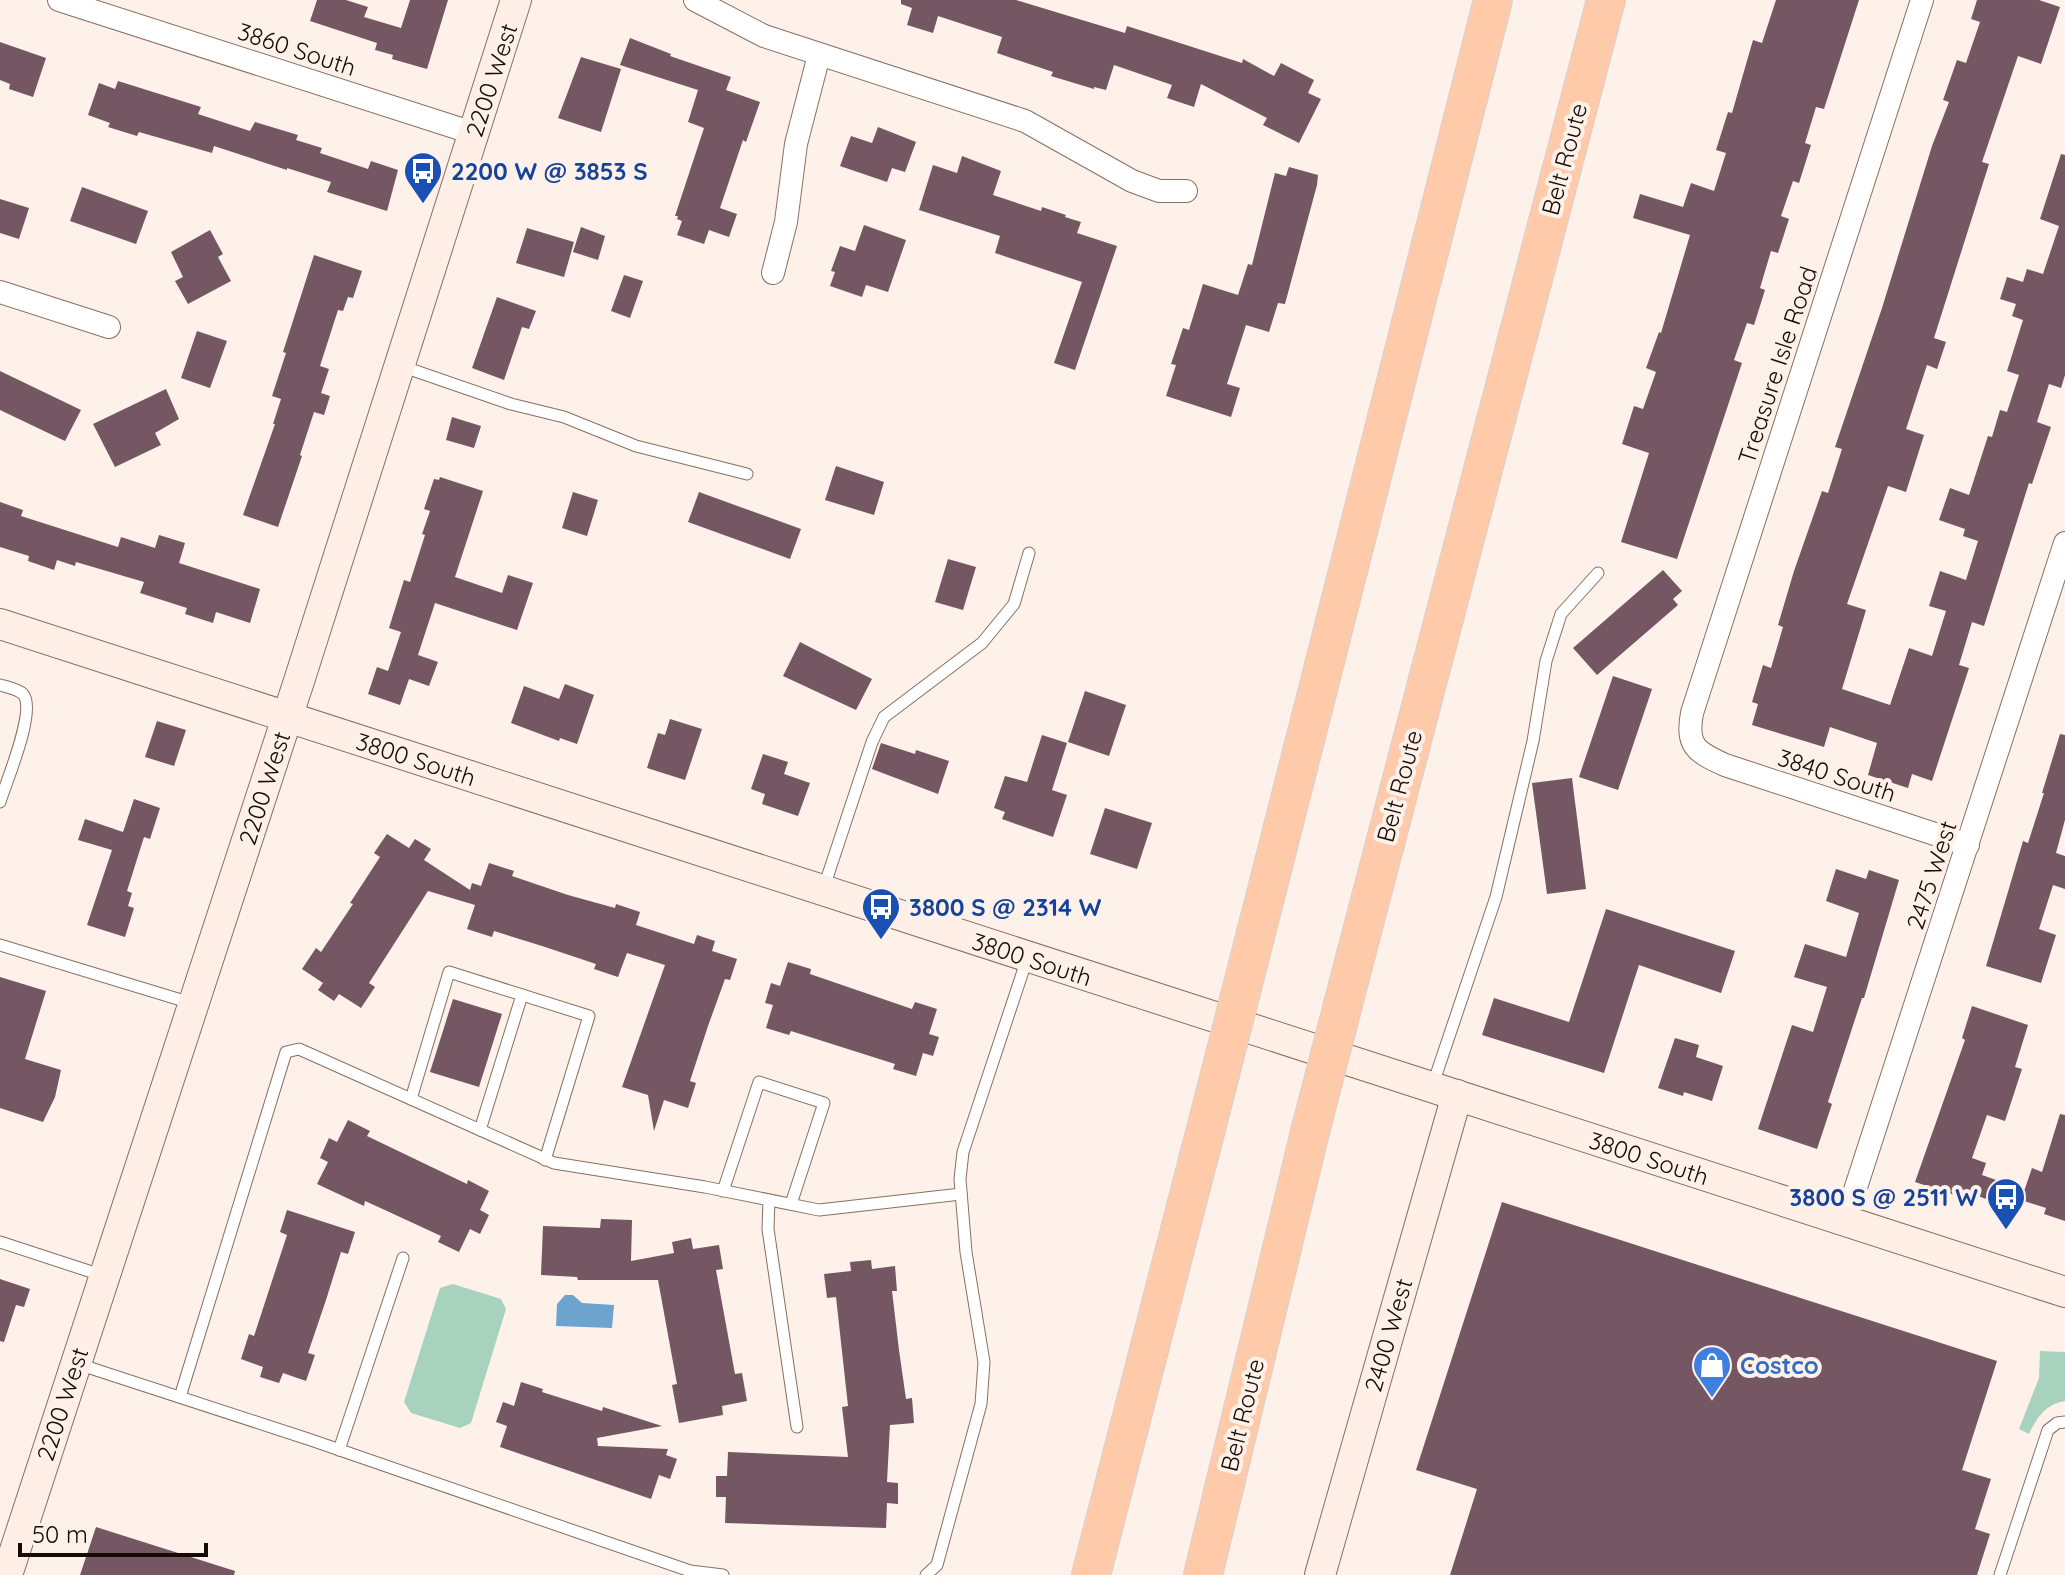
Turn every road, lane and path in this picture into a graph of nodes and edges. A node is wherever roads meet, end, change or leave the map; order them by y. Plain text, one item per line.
1 (59, 0) edge
2 (516, 0) edge
3 (695, 0) edge
4 (1493, 0) edge
5 (1606, 0) edge
6 (1922, 0) edge
7 (819, 55) junction
8 (473, 133) junction
9 (1186, 191) dead end
10 (773, 273) dead end
11 (0, 292) edge
12 (109, 327) dead end
13 (400, 365) junction
14 (747, 474) dead end
15 (2065, 543) edge
16 (1029, 553) dead end
17 (1598, 573) dead end
18 (0, 624) edge
19 (0, 685) edge
20 (287, 717) junction
21 (1693, 747) joint
22 (0, 802) edge
23 (1968, 845) junction
24 (822, 891) junction
25 (0, 945) edge
26 (1028, 958) junction
27 (522, 995) junction
28 (193, 1004) junction
29 (1445, 1092) junction
30 (411, 1099) junction
31 (480, 1130) junction
32 (545, 1160) junction
33 (723, 1191) junction
34 (961, 1194) junction
35 (769, 1200) junction
36 (791, 1204) junction
37 (1845, 1221) junction
38 (0, 1242) edge
39 (403, 1258) dead end
40 (104, 1277) junction
41 (2065, 1292) edge
42 (76, 1363) junction
43 (180, 1397) junction
44 (2065, 1422) edge
45 (797, 1427) dead end
46 (339, 1450) junction
47 (10, 1533) edge
48 (7, 1575) edge
49 (723, 1575) edge
50 (926, 1575) edge
51 (1091, 1575) edge
52 (1203, 1575) edge
53 (1320, 1575) edge
54 (2000, 1575) edge

1 - 8 street, 3860 South
2 - 8 street, 2200 West
3 - 7 street
4 - 51 highway, bridge
5 - 52 highway, Belt Route, bridge
6 - 21 street, Treasure Isle Road
7 - 9 street
7 - 10 street
8 - 13 street, 2200 West
11 - 12 street
13 - 14 lane
13 - 20 street, 2200 West
15 - 23 street, 2475 West
16 - 24 lane
17 - 29 lane
18 - 20 street, 3800 South
19 - 22 lane
20 - 24 street, 3800 South
20 - 28 street, 2200 West
21 - 23 street, 3840 South
23 - 37 street, 2475 West
24 - 26 street, 3800 South
25 - 28 lane
26 - 29 street, 3800 South
26 - 34 lane
27 - 30 lane
27 - 31 lane
27 - 32 lane
28 - 40 street, 2200 West
29 - 37 street, 3800 South
29 - 53 street, 2400 West
30 - 31 lane
30 - 43 lane
31 - 32 lane
32 - 33 lane
33 - 35 lane
33 - 36 lane
34 - 36 lane
34 - 50 lane
35 - 36 lane
35 - 45 lane
37 - 41 street, 3800 South
38 - 40 lane
39 - 46 lane
40 - 42 street, 2200 West
42 - 43 lane
42 - 47 street, 2200 West
43 - 46 lane
44 - 54 lane
46 - 49 lane
47 - 48 street, 2200 West

